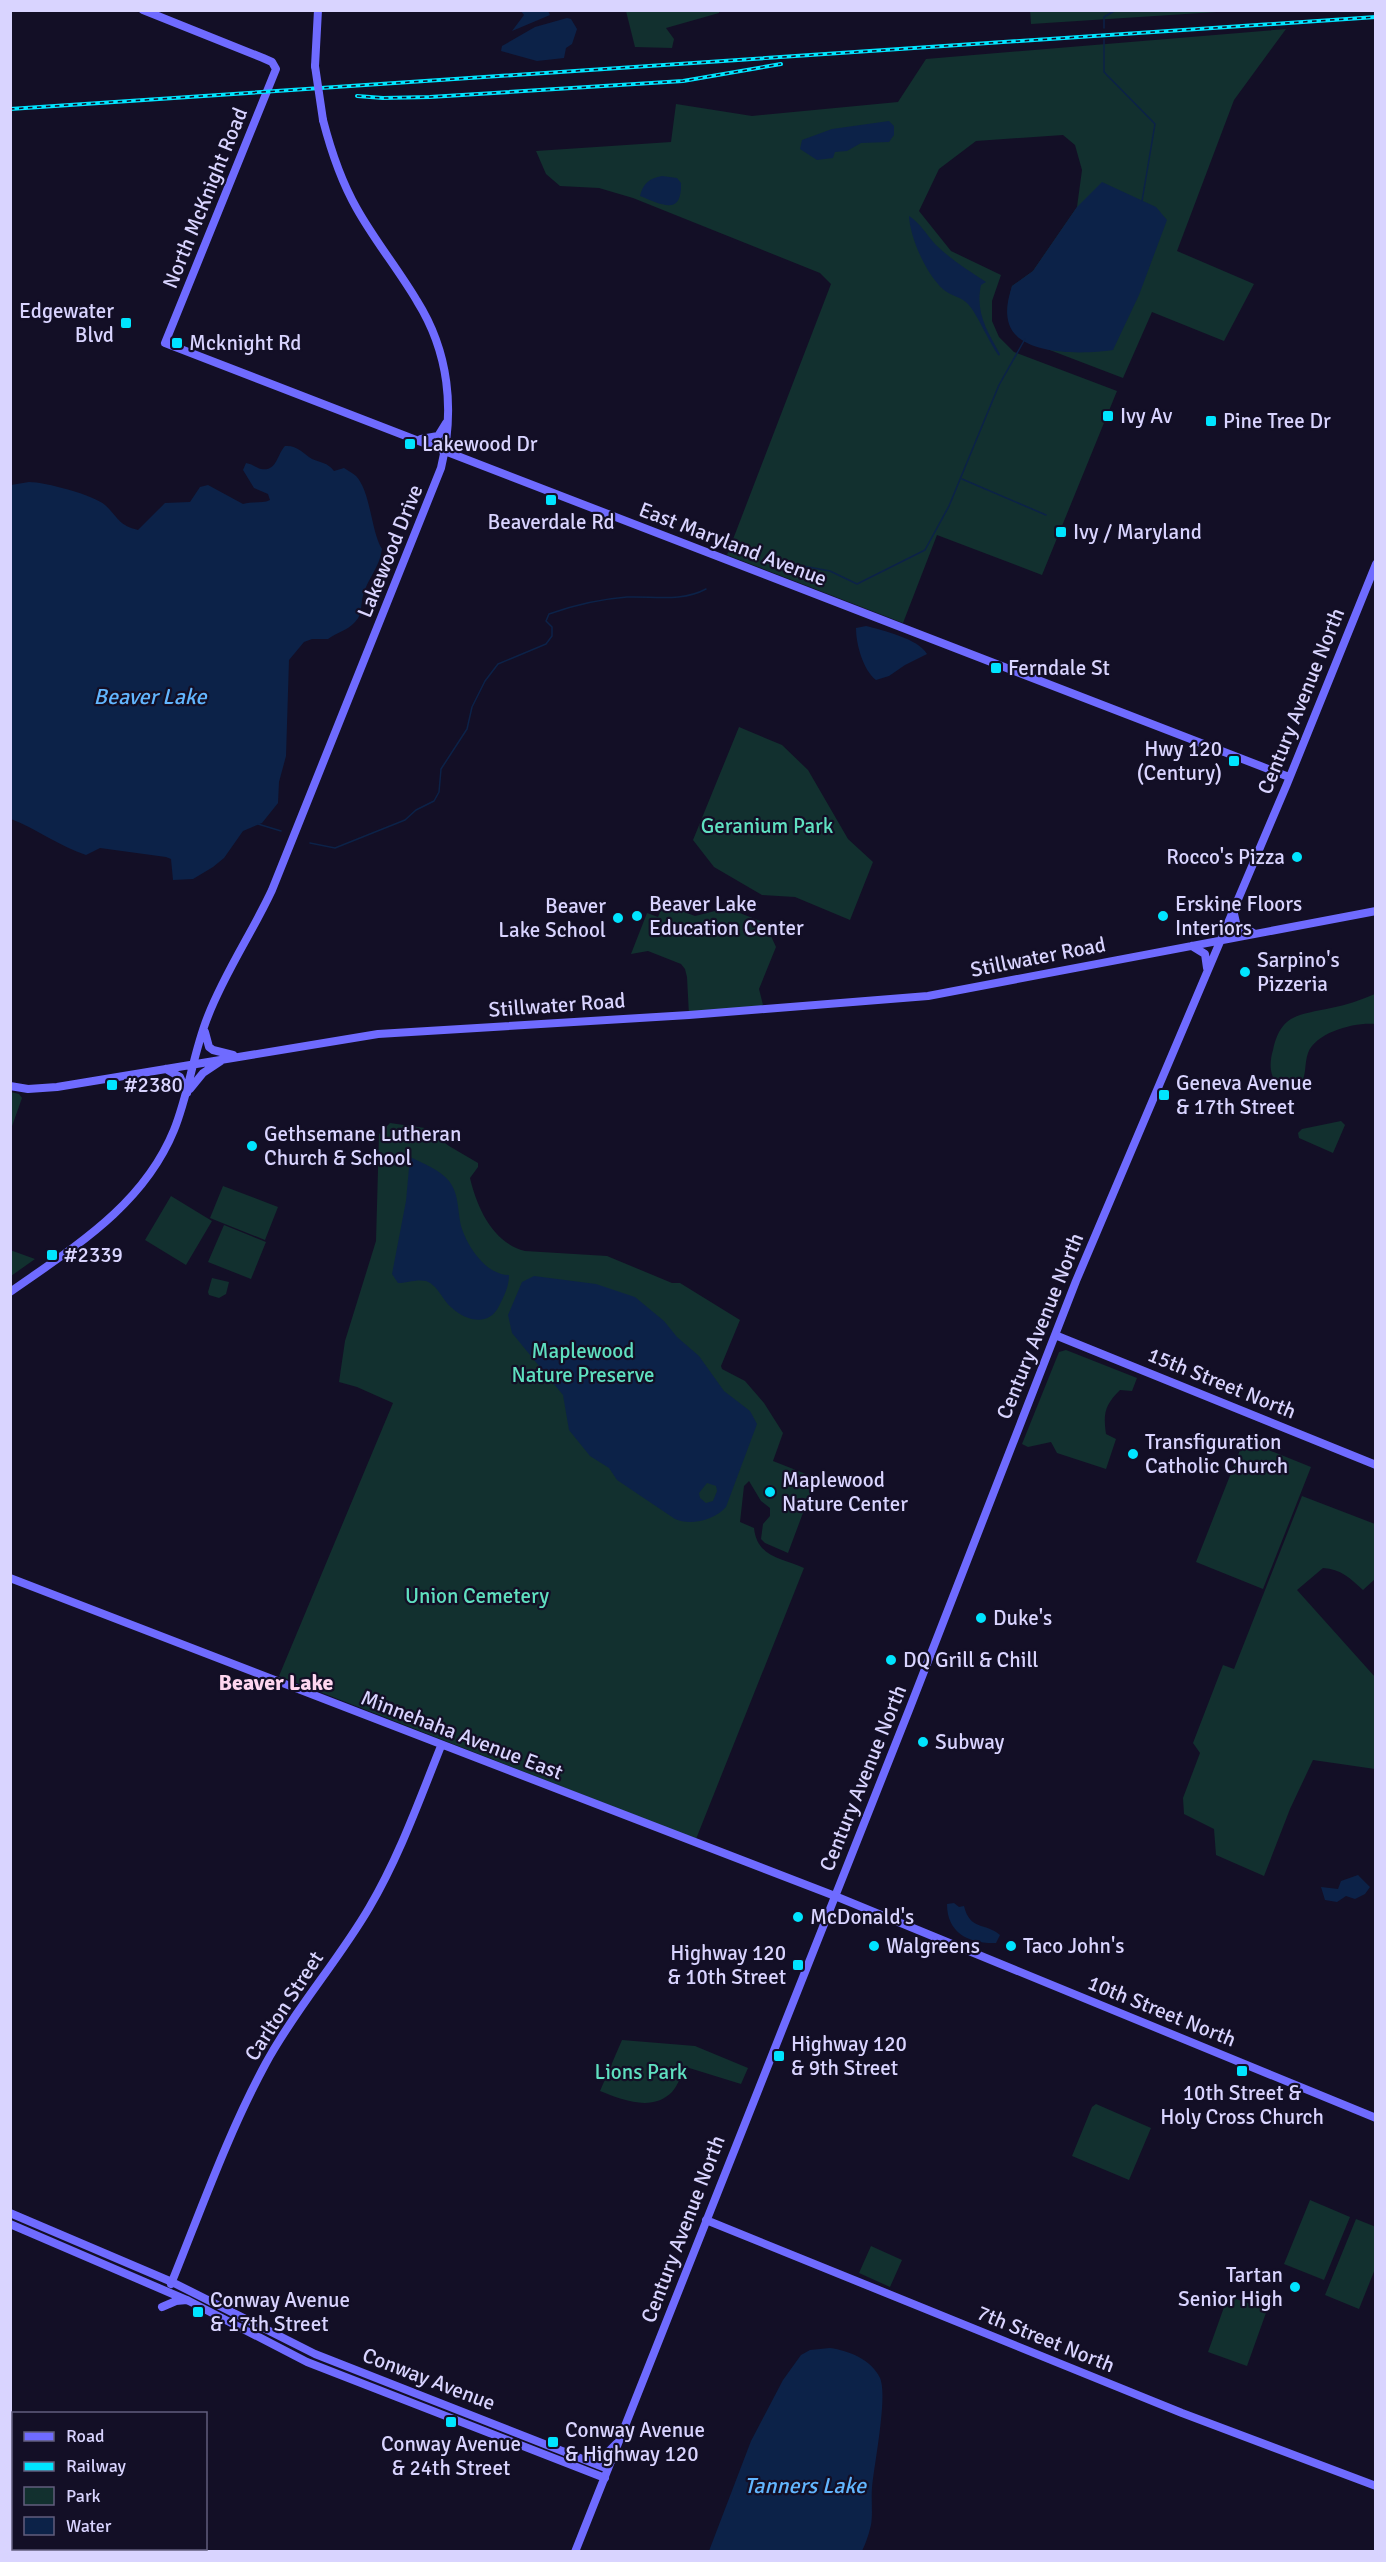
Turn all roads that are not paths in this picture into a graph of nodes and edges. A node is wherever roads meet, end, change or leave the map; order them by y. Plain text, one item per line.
1 (143, 10) edge
2 (318, 10) edge
3 (165, 343) joint
4 (448, 419) junction
5 (409, 437) junction
6 (445, 451) junction
7 (1376, 564) edge
8 (1290, 777) junction
9 (1234, 908) junction
10 (1376, 911) edge
11 (1256, 934) junction
12 (1221, 940) junction
13 (1191, 946) junction
14 (1206, 976) junction
15 (205, 1023) junction
16 (240, 1056) junction
17 (227, 1058) junction
18 (195, 1063) junction
19 (164, 1068) junction
20 (10, 1086) edge
21 (187, 1093) junction
22 (10, 1292) edge
23 (1055, 1335) junction
24 (1376, 1465) edge
25 (10, 1578) edge
26 (441, 1746) junction
27 (835, 1896) junction
28 (1376, 2118) edge
29 (10, 2213) edge
30 (706, 2220) junction
31 (10, 2224) edge
32 (172, 2282) junction
33 (168, 2292) junction
34 (187, 2300) junction
35 (162, 2307) dead end
36 (620, 2441) junction
37 (580, 2458) junction
38 (608, 2469) junction
39 (584, 2470) junction
40 (604, 2478) junction
41 (1376, 2486) edge
42 (599, 2492) junction
43 (575, 2552) edge

1 - 3 street, North McKnight Road
2 - 4 street, Lakewood Drive, bridge
3 - 5 street, East Maryland Avenue
4 - 5 street
4 - 6 street, Lakewood Drive
5 - 6 street, East Maryland Avenue
6 - 8 street, East Maryland Avenue
6 - 15 street, Lakewood Drive
7 - 8 street, Century Avenue North
8 - 9 street, Century Avenue North
9 - 11 street
9 - 12 street, Century Avenue North
10 - 11 street, Stillwater Road
11 - 12 street, Stillwater Road
12 - 13 street, Stillwater Road
12 - 14 street, Century Avenue North
13 - 14 street
13 - 16 street, Stillwater Road
14 - 23 street, Century Avenue North
15 - 16 street
15 - 18 street, Lakewood Drive
16 - 17 street, Stillwater Road
17 - 18 street, Stillwater Road
17 - 21 street
18 - 19 street, Stillwater Road
18 - 21 street
19 - 20 street, Stillwater Road
19 - 21 street
21 - 22 street
23 - 24 street, 15th Street North
23 - 27 street, Century Avenue North
25 - 26 street, Minnehaha Avenue East
26 - 27 street, Minnehaha Avenue East
26 - 32 street, Carlton Street
27 - 28 street, 10th Street North
27 - 30 street, Century Avenue North
29 - 32 street, Conway Avenue
30 - 36 street, Century Avenue North
30 - 41 street, 7th Street North
31 - 33 street, Conway Avenue
32 - 33 street, Carlton Street
32 - 37 street, Conway Avenue
33 - 34 street, Conway Avenue
34 - 35 street
34 - 39 street, Conway Avenue
36 - 37 street
36 - 38 street, Century Avenue North
37 - 38 street, Conway Avenue
38 - 40 street, Century Avenue North
39 - 40 street, Conway Avenue
39 - 42 street
40 - 42 street, Century Avenue North
42 - 43 street, Century Avenue North

